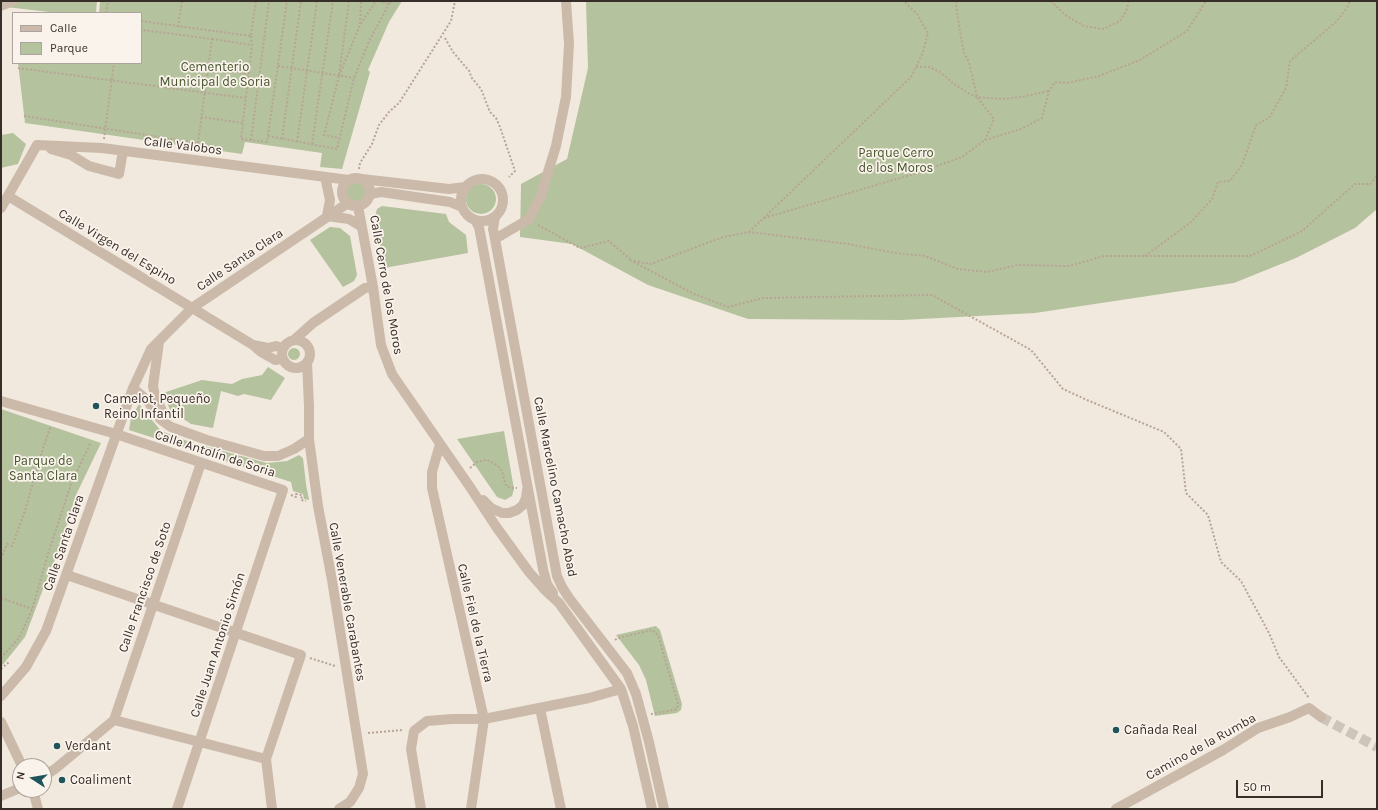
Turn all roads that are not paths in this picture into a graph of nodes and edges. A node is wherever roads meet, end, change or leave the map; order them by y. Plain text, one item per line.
1 (13, 1) edge
2 (566, 1) edge
3 (1, 6) edge
4 (37, 145) junction
5 (123, 151) junction
6 (325, 177) junction
7 (356, 179) junction
8 (464, 187) junction
9 (343, 191) junction
10 (370, 194) junction
11 (8, 196) junction
12 (348, 203) junction
13 (358, 206) junction
14 (462, 207) junction
15 (1, 208) edge
16 (327, 216) junction
17 (495, 217) junction
18 (475, 220) junction
19 (362, 227) junction
20 (495, 238) junction
21 (373, 287) junction
22 (192, 308) junction
23 (313, 323) junction
24 (294, 340) junction
25 (159, 342) junction
26 (253, 345) junction
27 (307, 346) junction
28 (283, 348) junction
29 (283, 359) junction
30 (307, 362) junction
31 (295, 368) junction
32 (133, 388) junction
33 (308, 390) junction
34 (1, 401) edge
35 (171, 427) junction
36 (116, 434) junction
37 (309, 439) junction
38 (440, 444) junction
39 (201, 463) junction
40 (527, 483) junction
41 (470, 487) junction
42 (287, 492) joint
43 (67, 575) junction
44 (559, 603) junction
45 (154, 605) junction
46 (236, 633) junction
47 (621, 689) junction
48 (1, 696) edge
49 (540, 708) junction
50 (1322, 716) tunnel mouth
51 (484, 719) junction
52 (114, 720) junction
53 (1, 722) edge
54 (199, 742) junction
55 (18, 758) edge
56 (266, 759) junction
57 (52, 771) edge
58 (12, 791) edge
59 (1, 796) edge
60 (35, 798) edge
61 (38, 809) edge
62 (177, 809) edge
63 (272, 809) edge
64 (339, 809) edge
65 (421, 809) edge
66 (471, 809) edge
67 (561, 809) edge
68 (652, 809) edge
69 (664, 809) edge
70 (1116, 809) edge

1 - 3 street
2 - 20 street
4 - 5 street, Calle Valobos
4 - 5 street
4 - 11 street
5 - 6 street, Calle Valobos
6 - 7 street, Calle Valobos
6 - 9 street, Calle Valobos
6 - 16 street
7 - 8 street, Calle Valobos
7 - 9 street
7 - 10 street
8 - 14 street
8 - 17 street
9 - 12 street
9 - 16 street, Calle Santa Clara
10 - 13 street
10 - 14 street
11 - 15 street
11 - 22 street, Calle Virgen del Espino
12 - 13 street
12 - 16 street, Calle Santa Clara
13 - 19 street, Calle Cerro de los Moros
14 - 18 street
16 - 19 street
16 - 22 street, Calle Santa Clara
17 - 18 street
17 - 20 street, Calle Marcelino Camacho Abad
18 - 40 street, Calle Marcelino Camacho Abad
19 - 21 street, Calle Cerro de los Moros
20 - 69 street, Calle Marcelino Camacho Abad
21 - 23 street
21 - 38 street, Calle Cerro de los Moros
22 - 25 street, Calle Santa Clara
22 - 26 street, Calle Virgen del Espino
23 - 24 street
23 - 27 street
24 - 27 street
24 - 28 street
25 - 32 street, Calle Santa Clara
25 - 35 street, Calle Antolín de Soria
26 - 28 street, Calle Virgen del Espino
26 - 29 street, Calle Virgen del Espino
27 - 30 street
28 - 29 street
29 - 31 street
30 - 31 street
30 - 33 street, Calle Venerable Carabantes
31 - 33 street, Calle Venerable Carabantes
32 - 35 street, Calle Antolín de Soria
32 - 36 street, Calle Santa Clara
33 - 37 street, Calle Venerable Carabantes
34 - 36 street, Calle Antolín de Soria
35 - 37 street, Calle Antolín de Soria
36 - 39 street, Calle Antolín de Soria
36 - 43 street, Calle Santa Clara
37 - 64 street, Calle Venerable Carabantes
38 - 41 street, Calle Cerro de los Moros
38 - 51 street, Calle Fiel de la Tierra
39 - 42 street, Calle Antolín de Soria
39 - 45 street, Calle Francisco de Soto
40 - 41 street, Calle Cerro de los Moros
40 - 44 street, Calle Marcelino Camacho Abad
41 - 44 street, Calle Cerro de los Moros
42 - 46 street, Calle Juan Antonio Simón
43 - 45 street
43 - 48 street, Calle Santa Clara
44 - 47 street, Calle Cerro de los Moros
45 - 46 street
45 - 52 street, Calle Francisco de Soto
46 - 54 street, Calle Juan Antonio Simón
46 - 56 street
47 - 49 street
47 - 68 street, Calle Cerro de los Moros
49 - 51 street
49 - 67 street
50 - 70 street, Camino de la Rumba
51 - 65 street
51 - 66 street, Calle Fiel de la Tierra
52 - 54 street
52 - 57 street
53 - 55 street
54 - 56 street
54 - 62 street, Calle Juan Antonio Simón
56 - 63 street
58 - 59 street
60 - 61 street

